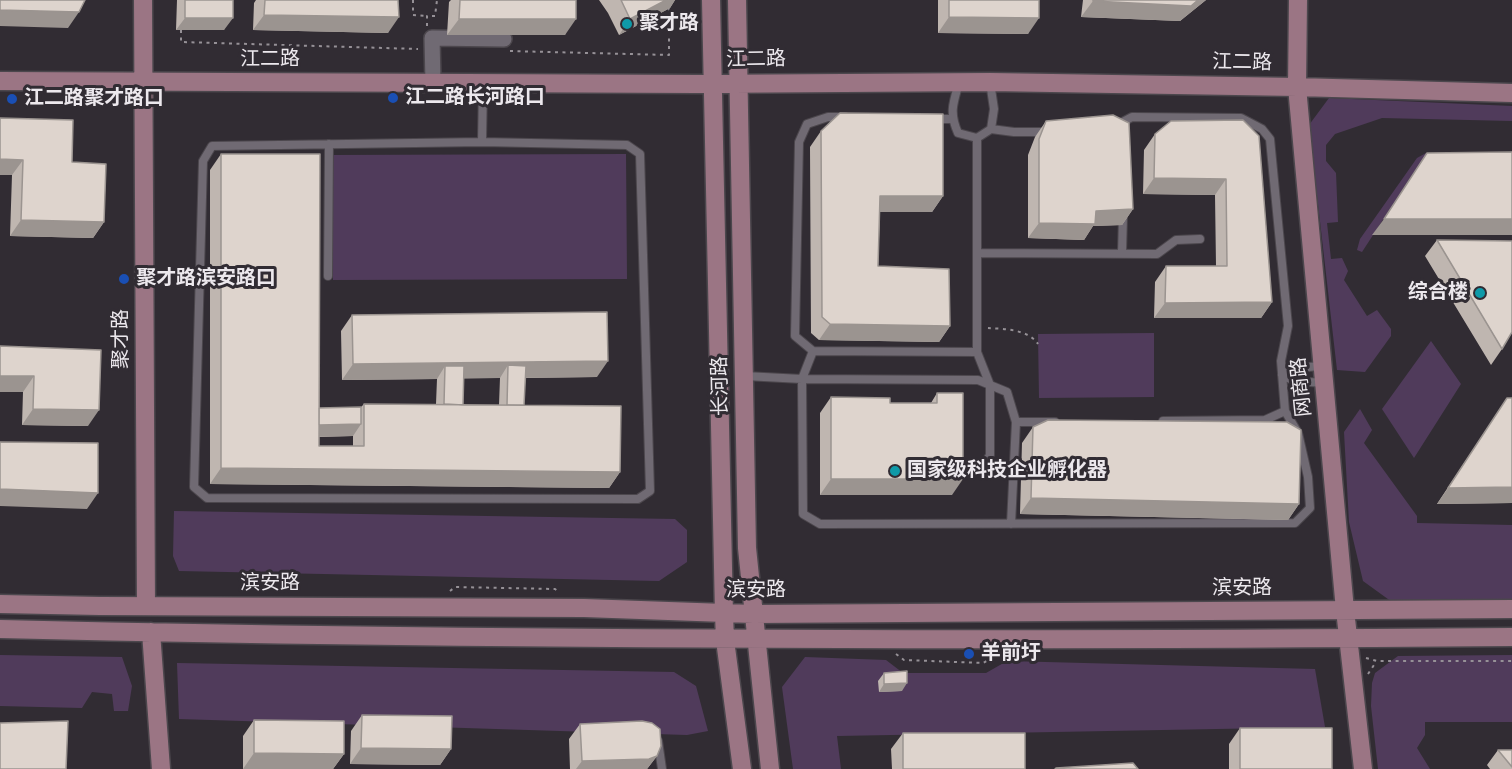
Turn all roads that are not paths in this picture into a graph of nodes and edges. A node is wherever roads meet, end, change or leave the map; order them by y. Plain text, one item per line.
1 (143, 0) edge
2 (711, 0) edge
3 (737, 0) edge
4 (1298, 0) edge
5 (504, 39) dead end
6 (0, 81) edge
7 (142, 82) junction
8 (738, 82) junction
9 (959, 82) junction
10 (990, 82) junction
11 (433, 83) junction
12 (483, 83) junction
13 (714, 84) junction
14 (1297, 87) junction
15 (1512, 93) edge
16 (851, 117) edge
17 (930, 119) edge
18 (952, 119) junction
19 (1124, 121) junction
20 (991, 129) junction
21 (1059, 131) edge
22 (1105, 131) edge
23 (1124, 132) edge
24 (977, 138) junction
25 (482, 142) junction
26 (328, 144) junction
27 (1123, 209) edge
28 (1200, 239) dead end
29 (979, 253) junction
30 (1122, 254) junction
31 (328, 276) dead end
32 (813, 351) junction
33 (977, 352) junction
34 (1282, 375) junction
35 (1324, 375) junction
36 (743, 376) junction
37 (802, 379) junction
38 (990, 385) junction
39 (1285, 411) junction
40 (1158, 421) edge
41 (1016, 422) junction
42 (1063, 422) edge
43 (970, 467) dead end
44 (1011, 524) junction
45 (0, 604) edge
46 (146, 606) junction
47 (1512, 609) edge
48 (1345, 610) junction
49 (724, 614) junction
50 (753, 614) junction
51 (0, 629) edge
52 (151, 632) junction
53 (1512, 637) edge
54 (725, 640) junction
55 (756, 640) junction
56 (1350, 646) junction
57 (658, 741) edge
58 (161, 769) edge
59 (662, 769) edge
60 (742, 769) edge
61 (770, 769) edge
62 (1363, 769) edge

1 - 7 main road, 聚才路
2 - 13 main road, 长河路
3 - 8 main road, 长河路
4 - 14 main road, 网商路
5 - 11 street
6 - 7 main road, 江二路
7 - 11 main road, 江二路
7 - 46 main road, 聚才路
8 - 9 main road, 江二路
8 - 13 main road, 江二路
8 - 36 main road, 长河路
9 - 10 main road, 江二路
9 - 18 lane
10 - 14 main road, 江二路
10 - 20 lane
11 - 12 main road, 江二路
12 - 13 main road, 江二路
12 - 25 lane
13 - 49 main road, 长河路
14 - 15 main road, 江二路
14 - 35 main road, 网商路
16 - 32 lane
17 - 18 lane
18 - 24 lane
19 - 22 lane
19 - 23 lane
19 - 34 lane
20 - 21 lane
20 - 24 lane
24 - 29 lane
25 - 26 lane
25 - 26 lane
26 - 31 lane
27 - 30 lane
28 - 30 lane
29 - 30 lane
29 - 33 lane
32 - 33 lane
32 - 37 lane
33 - 38 lane
34 - 35 lane
34 - 35 lane
34 - 39 lane
35 - 48 main road, 网商路
36 - 37 lane
36 - 50 main road, 长河路
37 - 38 lane
37 - 44 lane
38 - 41 lane
38 - 43 lane
39 - 40 lane
39 - 44 lane
41 - 42 lane
41 - 44 lane
45 - 46 main road, 滨安路
46 - 49 main road, 滨安路
47 - 48 main road, 滨安路
48 - 50 main road, 滨安路
48 - 56 main road, 网商路
49 - 50 main road, 滨安路
49 - 54 main road, 长河路
50 - 55 main road, 长河路
51 - 52 main road
52 - 54 main road
52 - 58 main road
53 - 56 main road
54 - 55 main road
54 - 60 main road, 长河路
55 - 56 main road
55 - 61 main road, 长河路
56 - 62 main road, 网商路
57 - 59 lane

